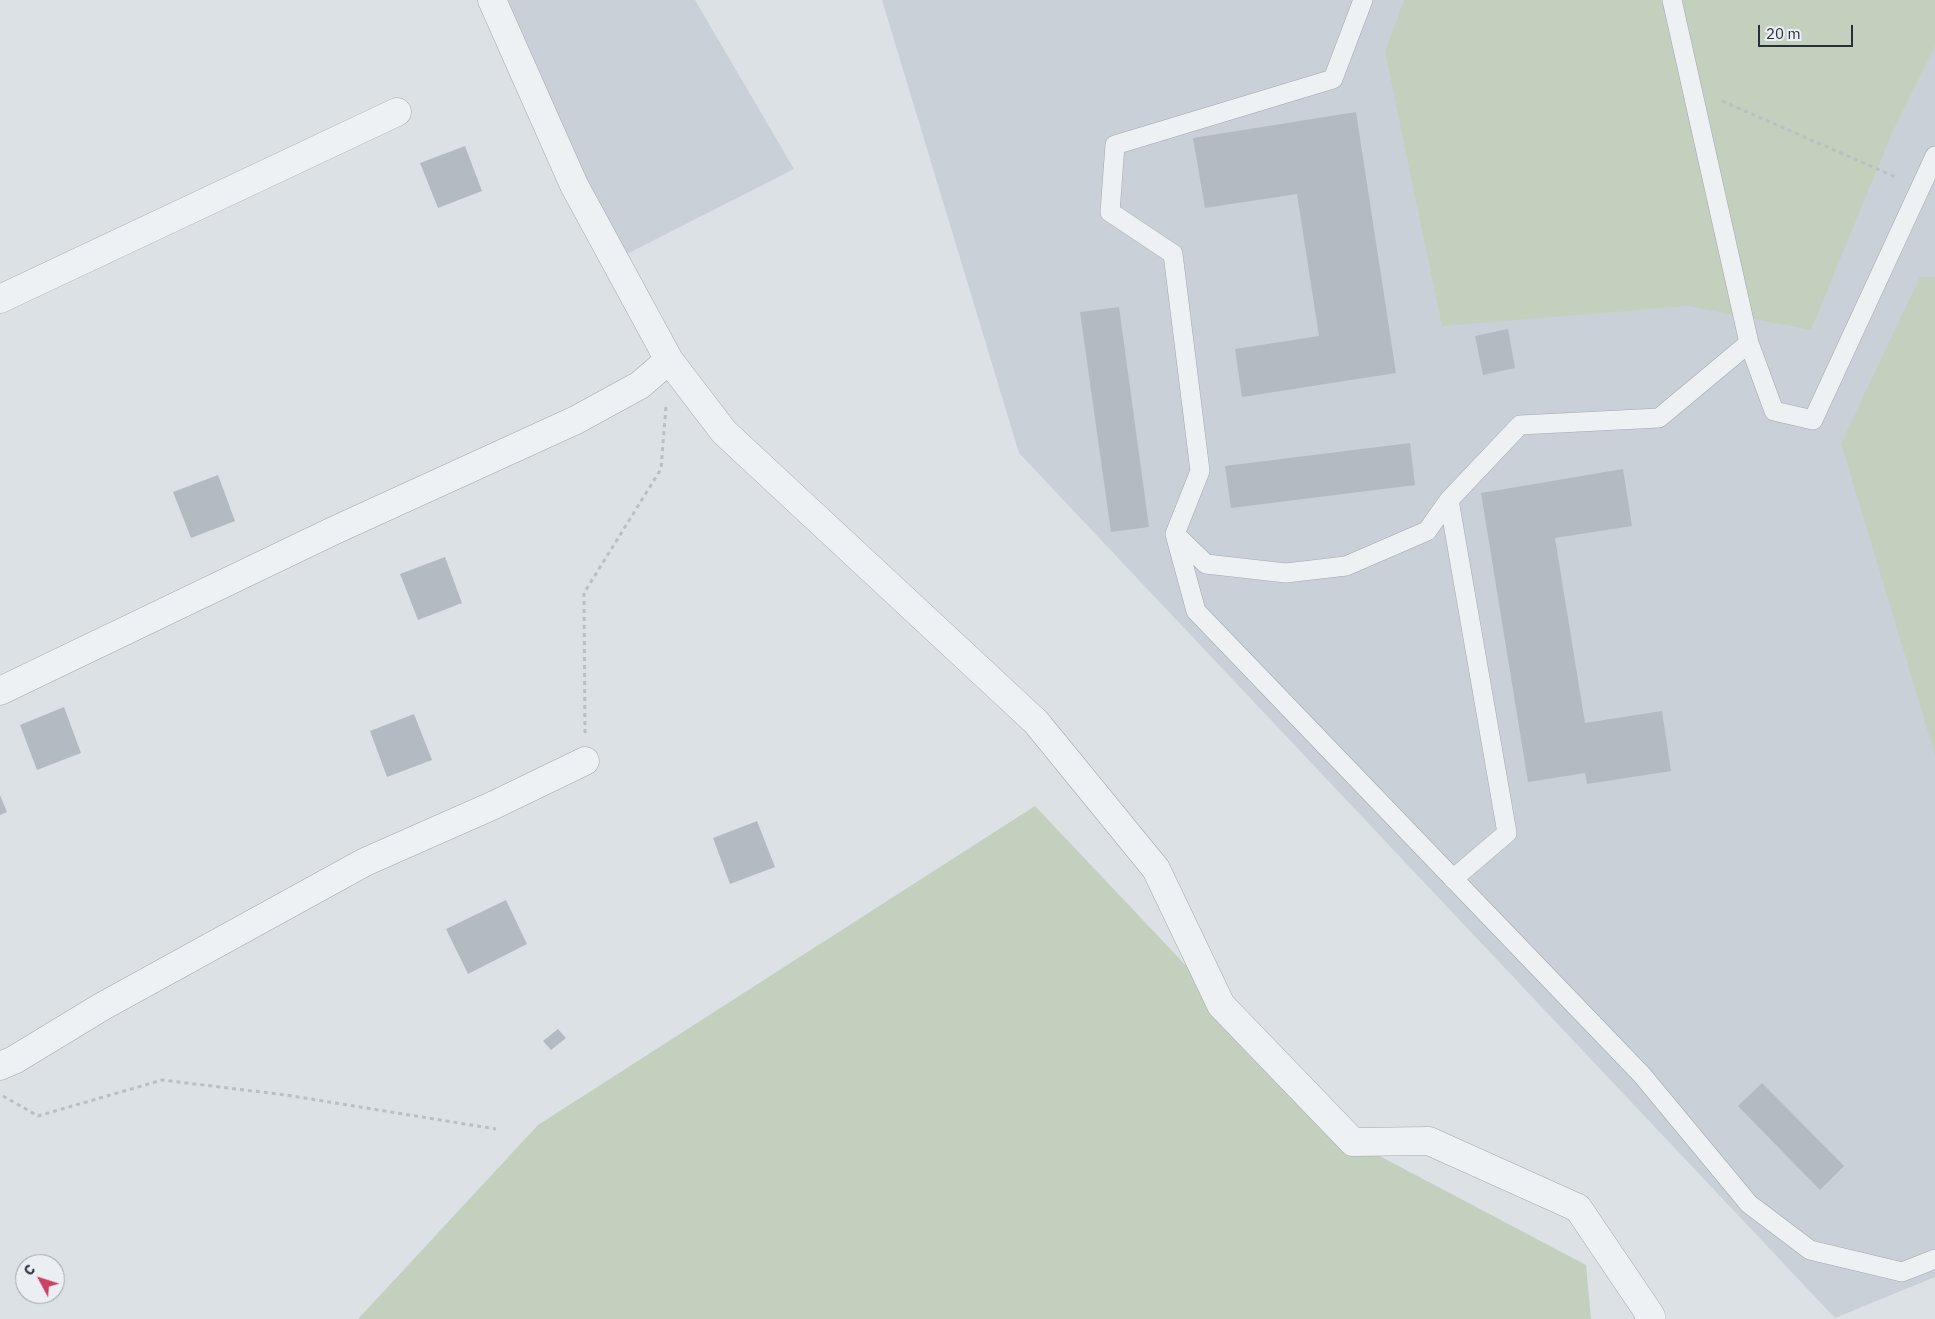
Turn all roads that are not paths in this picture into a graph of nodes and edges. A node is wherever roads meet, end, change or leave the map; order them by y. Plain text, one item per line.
1 (492, 0) edge
2 (1363, 0) edge
3 (1672, 0) edge
4 (397, 112) dead end
5 (1935, 156) edge
6 (0, 299) edge
7 (1749, 343) junction
8 (669, 360) junction
9 (1449, 500) junction
10 (1175, 534) junction
11 (0, 691) edge
12 (585, 761) road end
13 (1453, 879) junction
14 (0, 1066) edge
15 (1935, 1259) edge
16 (1649, 1319) edge

1 - 8 street
2 - 10 lane
3 - 7 lane
4 - 6 street
5 - 7 lane
7 - 9 lane
8 - 11 street
8 - 16 street
9 - 10 lane
9 - 13 lane
10 - 13 lane
12 - 14 street
13 - 15 lane

